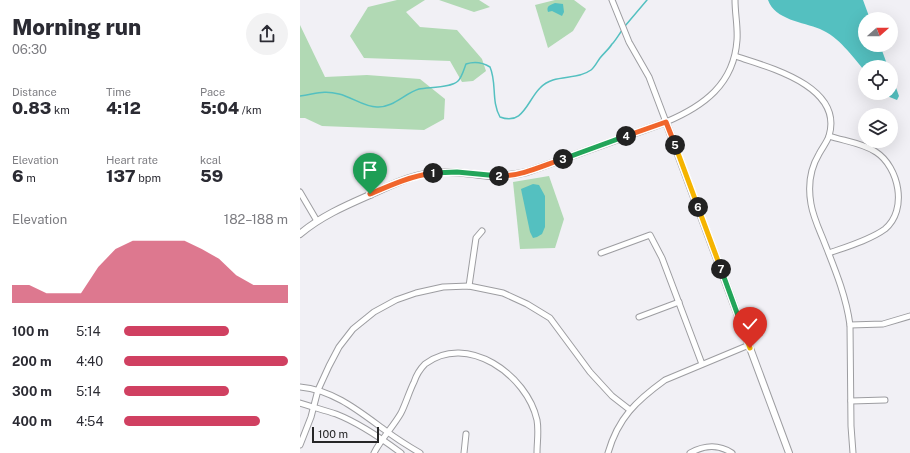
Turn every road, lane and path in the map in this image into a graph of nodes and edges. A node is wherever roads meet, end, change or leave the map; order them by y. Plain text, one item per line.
1 (612, 0) edge
2 (735, 0) edge
3 (735, 56) junction
4 (666, 122) junction
5 (829, 136) junction
6 (300, 192) edge
7 (317, 221) junction
8 (482, 230) dead end
9 (300, 234) edge
10 (601, 252) dead end
11 (828, 253) junction
12 (469, 286) junction
13 (679, 302) junction
14 (910, 316) edge
15 (639, 317) dead end
16 (850, 325) junction
17 (749, 345) junction
18 (702, 364) junction
19 (300, 387) edge
20 (318, 390) junction
21 (885, 400) dead end
22 (851, 401) junction
23 (300, 403) edge
24 (314, 407) junction
25 (630, 410) junction
26 (388, 432) junction
27 (466, 434) dead end
28 (383, 441) junction
29 (300, 445) edge
30 (374, 453) edge
31 (401, 453) edge
32 (420, 453) edge
33 (464, 453) edge
34 (537, 453) edge
35 (608, 453) edge
36 (690, 453) edge
37 (732, 453) edge
38 (789, 453) edge
39 (853, 453) edge

1 - 4 street
2 - 3 street
3 - 4 street
3 - 5 street
4 - 7 street
4 - 17 street
5 - 11 street
5 - 11 street
6 - 7 street
7 - 9 street
8 - 12 street
10 - 13 street
11 - 16 street
12 - 20 street
12 - 25 street
13 - 15 street
13 - 18 street
14 - 16 street
16 - 22 street
17 - 18 street
17 - 38 street
18 - 25 street
19 - 20 street
20 - 24 street
20 - 26 street
21 - 22 street
22 - 39 street
23 - 24 street
24 - 28 street
24 - 29 street
25 - 35 street
26 - 28 street
26 - 32 street
26 - 34 street
27 - 33 street
28 - 30 street
28 - 31 street
36 - 37 street

